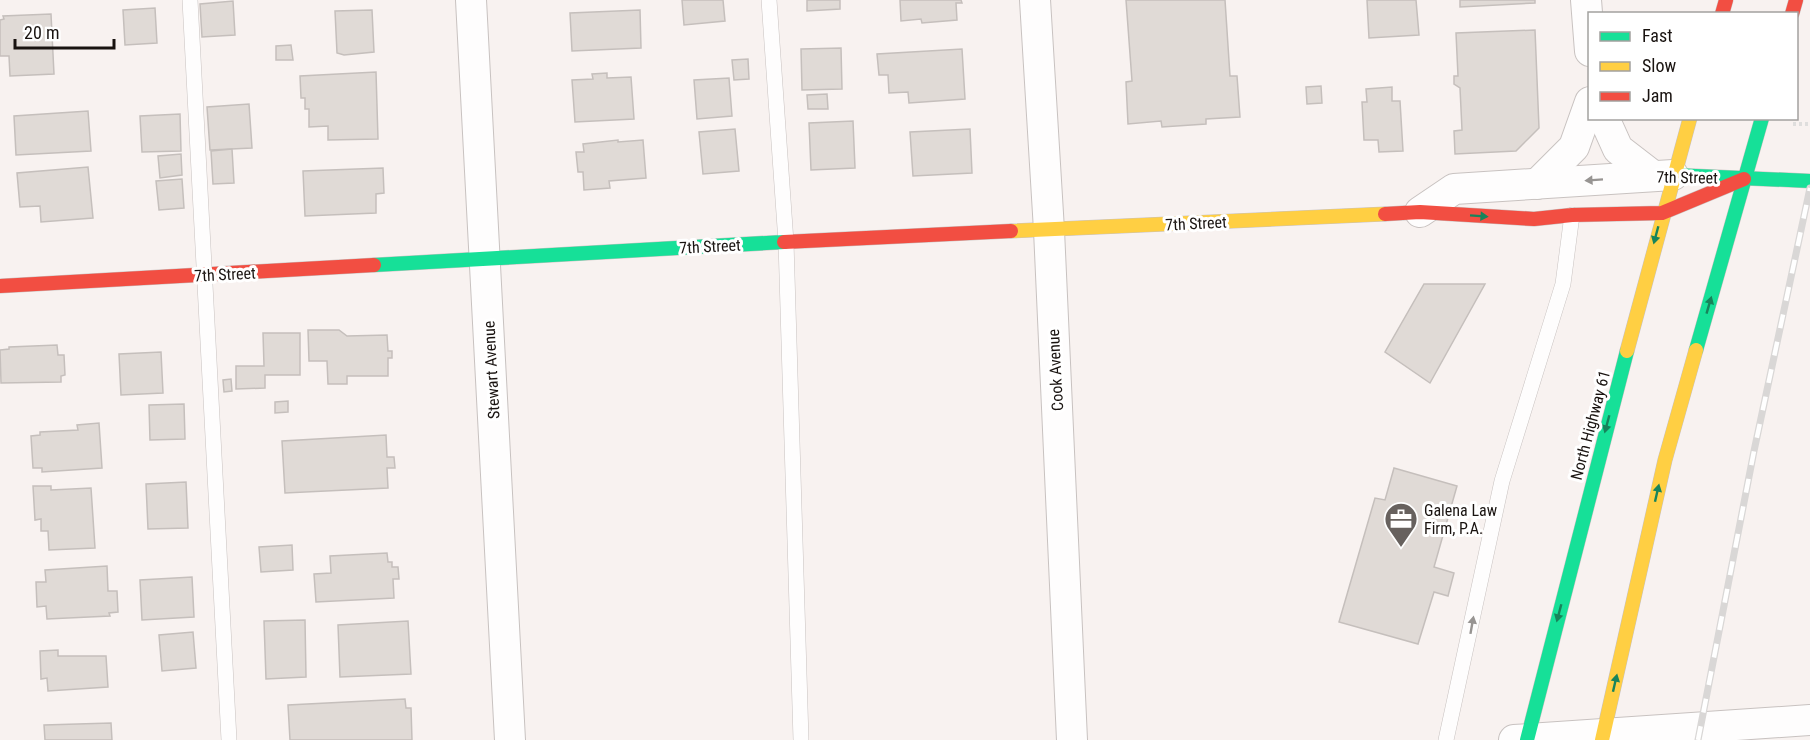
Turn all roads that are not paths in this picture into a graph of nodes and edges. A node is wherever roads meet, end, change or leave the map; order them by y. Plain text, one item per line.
1 (190, 0) edge
2 (471, 0) edge
3 (769, 0) edge
4 (1035, 0) edge
5 (1586, 0) edge
6 (1588, 26) edge
7 (1588, 108) edge
8 (1605, 120) edge
9 (1689, 120) edge
10 (1761, 120) edge
11 (1663, 176) junction
12 (1744, 179) junction
13 (1810, 181) edge
14 (1537, 184) junction
15 (1420, 212) junction
16 (1662, 213) junction
17 (1572, 215) junction
18 (1049, 230) junction
19 (786, 242) junction
20 (486, 258) junction
21 (204, 275) junction
22 (0, 286) edge
23 (1798, 727) edge
24 (1603, 736) edge
25 (1523, 739) edge
26 (229, 740) edge
27 (510, 740) edge
28 (801, 740) edge
29 (1072, 740) edge
30 (1446, 740) edge

1 - 21 lane
2 - 20 street, Stewart Avenue
3 - 19 lane
4 - 18 street, Cook Avenue
5 - 6 street
7 - 14 street
8 - 11 street
9 - 11 street, North Highway 61
10 - 12 street
11 - 12 street, 7th Street
11 -> 14 street, 7th Street
11 - 16 street, North Highway 61
12 - 13 street, 7th Street
12 - 16 street, 7th Street
24 -> 12 street
14 - 15 street, 7th Street
15 -> 17 street, 7th Street
15 - 18 street, 7th Street
16 - 17 street, 7th Street
16 -> 25 street, North Highway 61
30 -> 17 lane
18 - 19 street, 7th Street
18 - 29 street, Cook Avenue
19 - 20 street, 7th Street
19 - 28 lane
20 - 21 street, 7th Street
20 - 27 street, Stewart Avenue
21 - 22 street, 7th Street
21 - 26 lane
23 - 24 street
24 - 25 street

